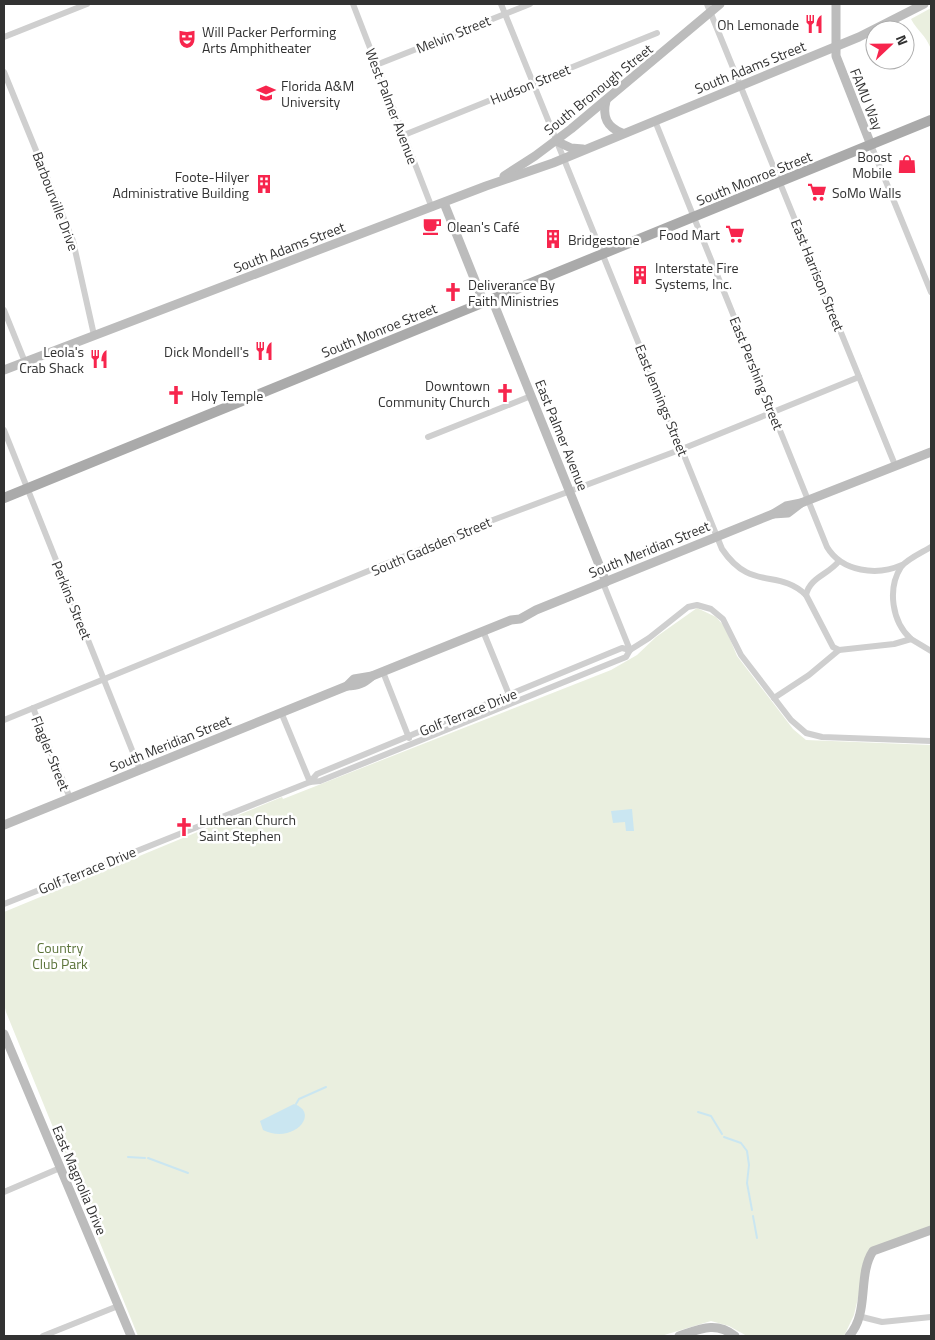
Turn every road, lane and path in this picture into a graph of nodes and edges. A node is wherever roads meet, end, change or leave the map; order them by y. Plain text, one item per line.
1 (87, 4) edge
2 (355, 4) edge
3 (501, 4) edge
4 (530, 4) edge
5 (720, 4) edge
6 (724, 4) edge
7 (836, 4) edge
8 (919, 5) edge
9 (709, 8) edge
10 (505, 14) junction
11 (657, 33) dead end
12 (4, 37) edge
13 (835, 47) junction
14 (376, 65) junction
15 (4, 72) edge
16 (533, 83) junction
17 (740, 85) junction
18 (606, 100) junction
19 (931, 120) edge
20 (654, 121) junction
21 (404, 134) junction
22 (622, 134) junction
23 (556, 141) junction
24 (871, 145) junction
25 (583, 149) junction
26 (564, 159) junction
27 (780, 182) junction
28 (486, 186) junction
29 (444, 203) junction
30 (432, 208) junction
31 (694, 217) junction
32 (603, 255) junction
33 (931, 292) edge
34 (488, 301) junction
35 (4, 310) edge
36 (94, 335) junction
37 (25, 362) junction
38 (4, 370) edge
39 (859, 377) junction
40 (531, 396) junction
41 (772, 412) junction
42 (4, 430) edge
43 (428, 437) dead end
44 (682, 449) junction
45 (931, 450) edge
46 (895, 465) junction
47 (27, 488) junction
48 (570, 492) junction
49 (4, 498) edge
50 (804, 502) junction
51 (717, 536) junction
52 (931, 547) edge
53 (839, 561) junction
54 (902, 565) junction
55 (604, 582) junction
56 (806, 595) junction
57 (483, 631) junction
58 (911, 639) junction
59 (630, 650) junction
60 (839, 650) junction
61 (931, 651) edge
62 (383, 672) junction
63 (104, 679) junction
64 (509, 695) junction
65 (774, 698) junction
66 (512, 703) junction
67 (33, 708) junction
68 (281, 712) junction
69 (4, 720) edge
70 (408, 736) junction
71 (931, 741) edge
72 (412, 744) junction
73 (140, 770) junction
74 (310, 782) junction
75 (70, 798) junction
76 (4, 825) edge
77 (4, 904) edge
78 (4, 1034) edge
79 (60, 1168) junction
80 (4, 1192) edge
81 (931, 1230) edge
82 (118, 1306) junction
83 (858, 1316) junction
84 (931, 1317) edge
85 (47, 1336) edge
86 (131, 1336) edge
87 (679, 1336) edge
88 (735, 1336) edge
89 (849, 1336) edge

1 - 12 street
2 - 14 street, West Palmer Avenue
3 - 10 street, East Jennings Street
4 - 10 street, Melvin Street
5 - 9 street, South Bronough Street
6 - 9 street
7 - 13 street, FAMU Way
8 - 13 street, South Adams Street
9 - 17 street, East Harrison Street
9 - 18 street, South Bronough Street
10 - 14 street, Melvin Street
10 - 16 street, East Jennings Street
11 - 16 street, Hudson Street
13 - 17 street, South Adams Street
13 - 24 street, FAMU Way
14 - 21 street, West Palmer Avenue
15 - 36 street, Barbourville Drive
16 - 21 street, Hudson Street
16 - 23 street, East Jennings Street
17 - 20 street, South Adams Street
17 - 27 street, East Harrison Street
18 - 22 street
18 - 23 street, South Bronough Street
19 - 24 main road, South Monroe Street
20 - 22 street, South Adams Street
20 - 31 street, East Pershing Street
21 - 30 street, West Palmer Avenue
22 - 25 street, South Adams Street
23 - 25 street
23 - 26 street, East Jennings Street
23 - 28 street, South Bronough Street
24 - 27 main road, South Monroe Street
24 - 33 street
25 - 26 street, South Adams Street
26 - 28 street, South Adams Street
26 - 32 street, East Jennings Street
27 - 31 main road, South Monroe Street
27 - 39 street, East Harrison Street
28 - 29 street, South Adams Street
29 - 30 street, South Adams Street
29 - 34 street, East Palmer Avenue
30 - 36 street, South Adams Street
31 - 32 main road, South Monroe Street
31 - 41 street, East Pershing Street
32 - 34 main road, South Monroe Street
32 - 44 street, East Jennings Street
34 - 40 street, East Palmer Avenue
34 - 47 main road, South Monroe Street
35 - 37 street
36 - 37 street, South Adams Street
37 - 38 street, South Adams Street
39 - 41 street, South Gadsden Street
39 - 46 street, East Harrison Street
40 - 43 street
40 - 48 street, East Palmer Avenue
41 - 44 street, South Gadsden Street
41 - 50 street, East Pershing Street
42 - 47 street, Perkins Street
44 - 48 street, South Gadsden Street
44 - 51 street, East Jennings Street
45 - 46 street, South Meridian Street
46 - 50 street, South Meridian Street
47 - 49 main road, South Monroe Street
47 - 63 street, Perkins Street
48 - 55 street, East Palmer Avenue
48 - 63 street, South Gadsden Street
50 - 51 street, South Meridian Street
50 - 53 street, East Pershing Street
51 - 55 street, South Meridian Street
51 - 56 street, East Jennings Street
52 - 54 street
53 - 54 street
53 - 56 street
54 - 58 street
55 - 57 street, South Meridian Street
55 - 59 street, East Palmer Avenue
56 - 60 street
57 - 62 street, South Meridian Street
57 - 64 street
58 - 60 street
58 - 61 street
59 - 64 street, Golf Terrace Drive
59 - 65 street, Golf Terrace Drive
59 - 66 street, Golf Terrace Drive
60 - 65 street
62 - 68 street, South Meridian Street
62 - 70 street
63 - 67 street, South Gadsden Street
63 - 73 street, Perkins Street
64 - 66 street
64 - 70 street, Golf Terrace Drive
65 - 71 street, Golf Terrace Drive
66 - 72 street, Golf Terrace Drive
67 - 69 street, South Gadsden Street
67 - 75 street, Flagler Street
68 - 73 street, South Meridian Street
68 - 74 street
70 - 72 street
70 - 74 street, Golf Terrace Drive
72 - 74 street, Golf Terrace Drive
73 - 75 street, South Meridian Street
74 - 77 street, Golf Terrace Drive
75 - 76 street, South Meridian Street
78 - 79 street, East Magnolia Drive
79 - 80 street
79 - 82 street, East Magnolia Drive
81 - 83 street
82 - 85 street
82 - 86 street, East Magnolia Drive
83 - 84 street
83 - 89 street
87 - 88 street

